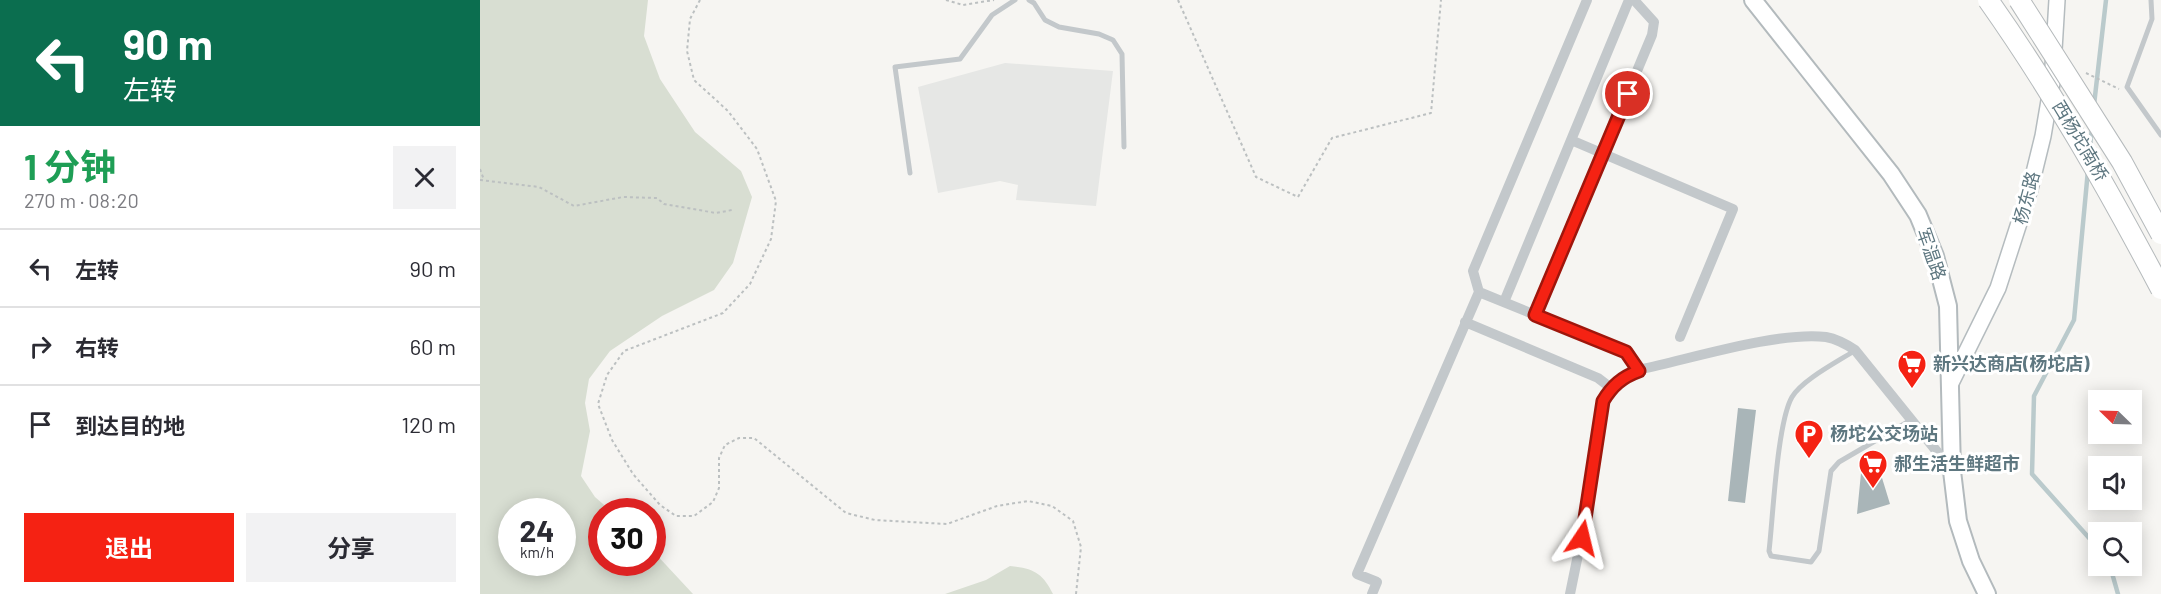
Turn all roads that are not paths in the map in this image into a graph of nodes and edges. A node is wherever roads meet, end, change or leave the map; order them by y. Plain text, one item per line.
1 (1015, 0) edge
2 (1029, 0) edge
3 (1587, 0) edge
4 (1629, 0) edge
5 (1634, 0) edge
6 (1753, 0) edge
7 (1988, 0) edge
8 (2019, 0) edge
9 (2057, 0) edge
10 (2151, 0) edge
11 (2161, 135) edge
12 (1571, 140) junction
13 (1124, 147) dead end
14 (1602, 154) junction
15 (910, 173) dead end
16 (2161, 234) edge
17 (2161, 289) edge
18 (1479, 292) junction
19 (1504, 302) junction
20 (1535, 315) junction
21 (1465, 322) junction
22 (1680, 337) dead end
23 (1856, 350) junction
24 (1639, 371) junction
25 (1951, 383) junction
26 (1611, 388) junction
27 (1912, 419) junction
28 (1952, 471) junction
29 (1372, 594) edge
30 (1570, 594) edge
31 (1987, 594) edge

1 - 15 lane
2 - 13 lane
3 - 18 street
4 - 12 street
5 - 14 street
6 - 25 main road, 军温路
7 - 17 highway, 西杨坨南桥, bridge
8 - 16 highway, 西杨坨南桥, bridge
9 - 25 street, 杨东路
10 - 11 lane
12 - 14 street
12 - 19 street
14 - 20 street
14 - 22 street
18 - 19 street
18 - 21 street
19 - 20 street
20 - 24 street
21 - 26 street
21 - 29 street
23 - 24 street
23 - 27 street
23 - 27 lane
24 - 26 street
25 - 28 main road, 军温路
26 - 30 street
27 - 28 street
28 - 31 main road, 军温路

